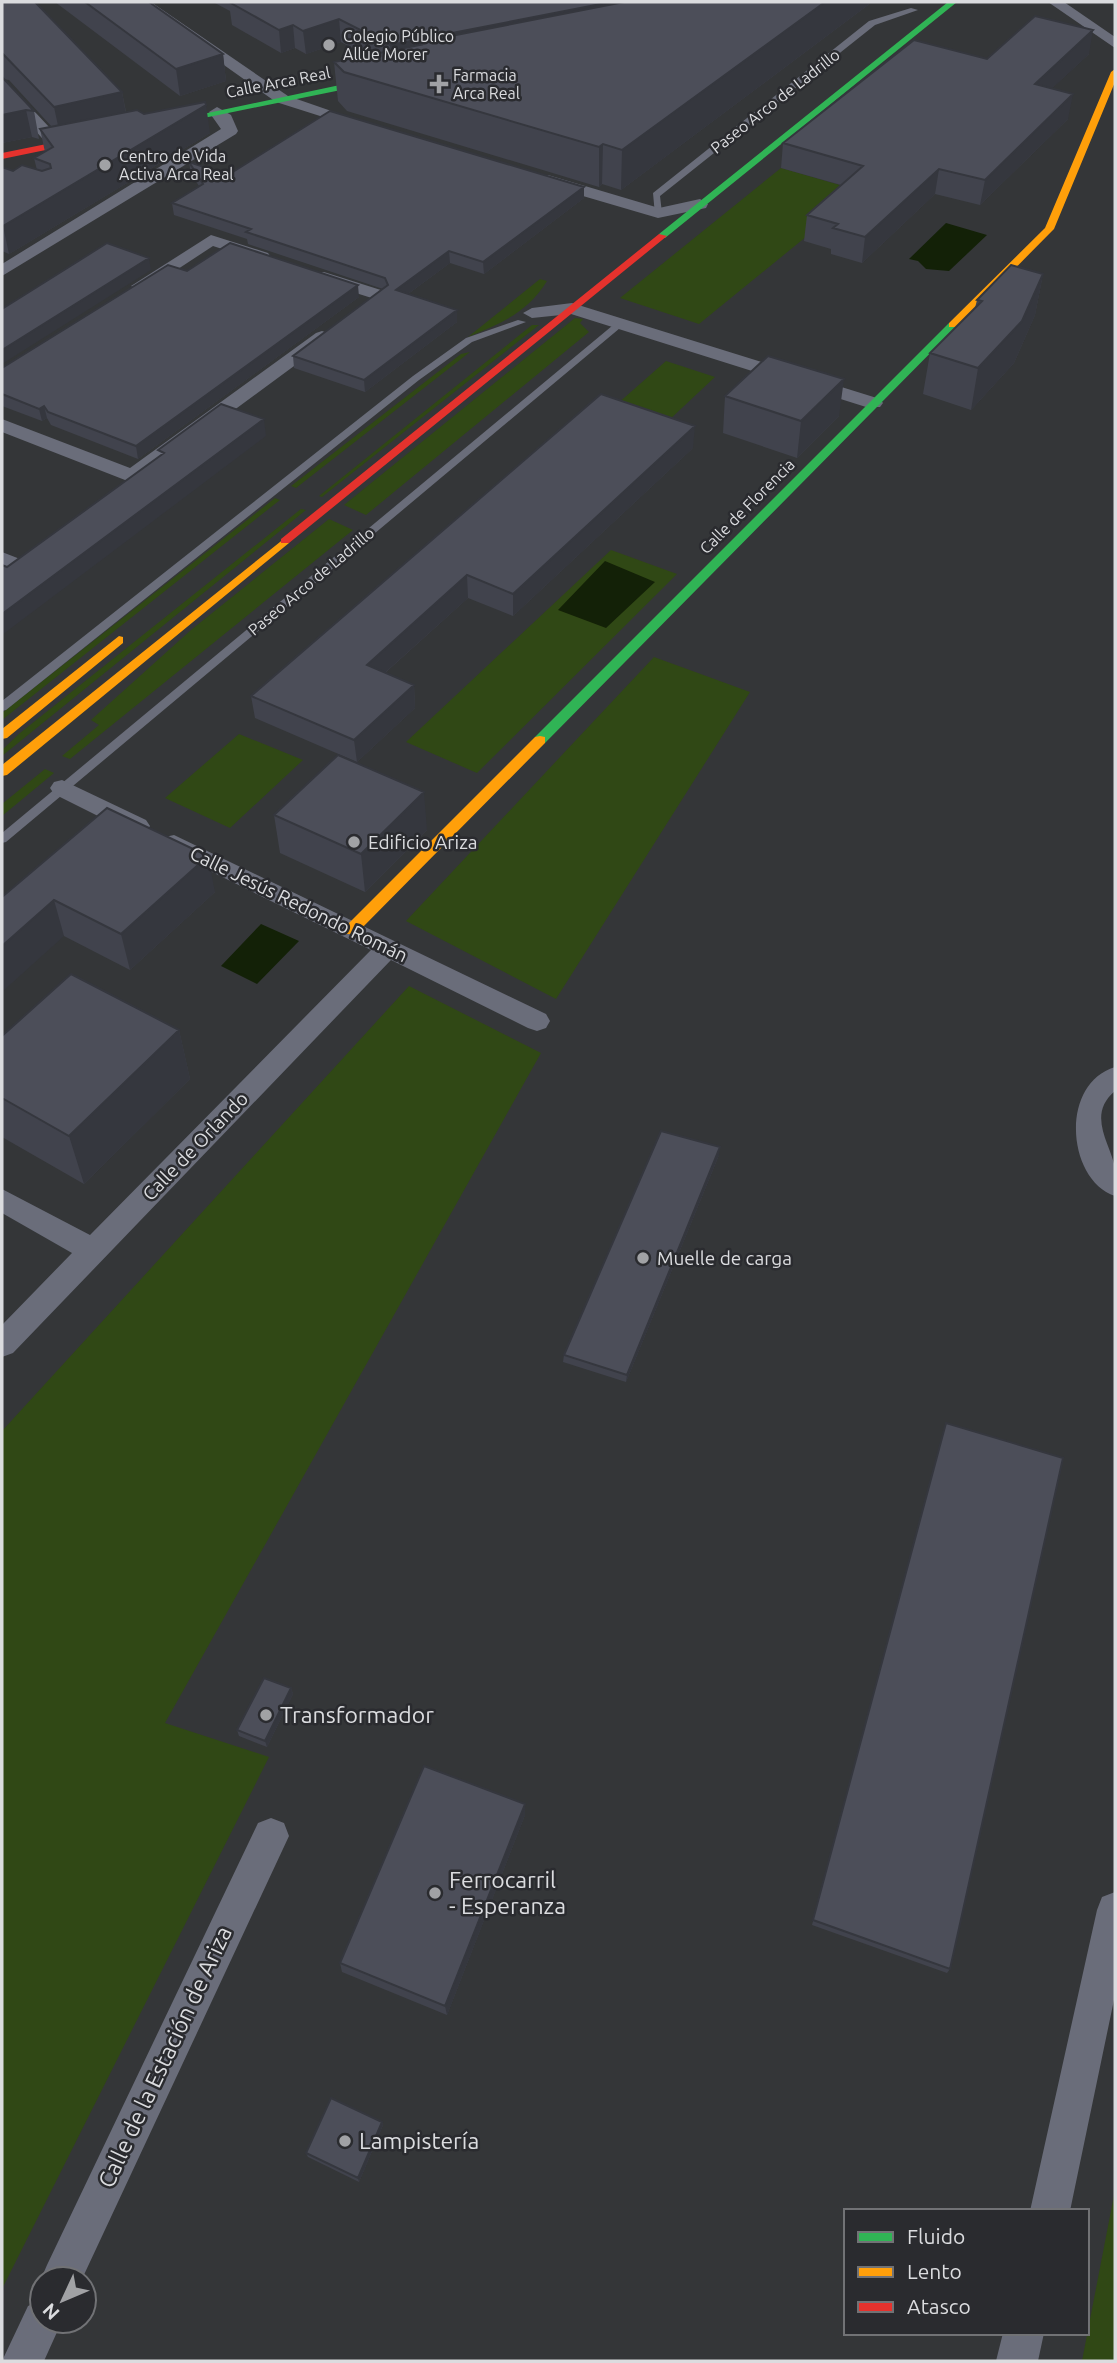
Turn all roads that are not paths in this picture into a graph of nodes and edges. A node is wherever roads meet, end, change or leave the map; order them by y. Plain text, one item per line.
1 (142, 2) edge
2 (953, 2) edge
3 (1055, 2) edge
4 (920, 6) edge
5 (1115, 44) edge
6 (1115, 72) edge
7 (401, 75) edge
8 (2, 85) edge
9 (282, 99) junction
10 (217, 112) junction
11 (371, 127) edge
12 (137, 128) edge
13 (110, 134) edge
14 (57, 145) junction
15 (2, 156) edge
16 (528, 174) edge
17 (700, 204) junction
18 (658, 213) junction
19 (642, 226) dead end
20 (275, 261) edge
21 (301, 270) edge
22 (2, 271) edge
23 (130, 292) edge
24 (554, 296) dead end
25 (572, 308) junction
26 (355, 312) edge
27 (527, 318) junction
28 (621, 323) junction
29 (333, 328) edge
30 (478, 356) dead end
31 (873, 403) junction
32 (2, 425) edge
33 (2, 558) edge
34 (2, 572) edge
35 (135, 628) dead end
36 (2, 707) edge
37 (2, 735) edge
38 (2, 772) edge
39 (62, 788) junction
40 (2, 839) edge
41 (351, 930) junction
42 (388, 948) junction
43 (537, 1021) dead end
44 (1115, 1077) edge
45 (1115, 1185) edge
46 (2, 1200) edge
47 (92, 1251) junction
48 (2, 1344) edge
49 (271, 1836) dead end
50 (1115, 1910) edge
51 (1050, 2209) edge
52 (68, 2265) edge
53 (35, 2335) edge
54 (1024, 2335) edge
55 (23, 2361) edge
56 (1017, 2361) edge

1 - 9 street
2 - 17 main road, Paseo Arco de Ladrillo
3 - 5 street
4 - 18 main road, Paseo Arco de Ladrillo
6 - 31 main road, Calle de Florencia
7 - 9 main road, Calle Arca Real
8 - 14 street
9 - 10 main road, Calle Arca Real
9 - 11 street
10 - 12 main road, Calle Arca Real
10 - 22 street
13 - 14 main road
14 - 15 main road
16 - 18 street
17 - 18 street, Paseo Arco de Ladrillo
17 - 25 main road, Paseo Arco de Ladrillo
18 - 19 main road, Paseo Arco de Ladrillo
20 - 23 street
21 - 26 street
24 - 27 main road
25 - 27 street
25 - 28 street
25 - 38 main road, Paseo Arco de Ladrillo
27 - 30 main road
27 - 36 lane
28 - 31 street
28 - 39 lane, Paseo Arco de Ladrillo
29 - 32 street
31 - 41 main road, Calle de Florencia
33 - 34 street
35 - 37 main road
39 - 40 lane, Paseo Arco de Ladrillo
39 - 41 street, Calle Jesús Redondo Román
41 - 42 street, Calle Jesús Redondo Román
42 - 43 street, Calle Jesús Redondo Román
42 - 47 street, Calle de Orlando
44 - 45 street
46 - 47 street
47 - 48 street, Calle de Orlando
49 - 52 street, Calle de la Estación de Ariza
50 - 51 street
53 - 55 street
54 - 56 street

